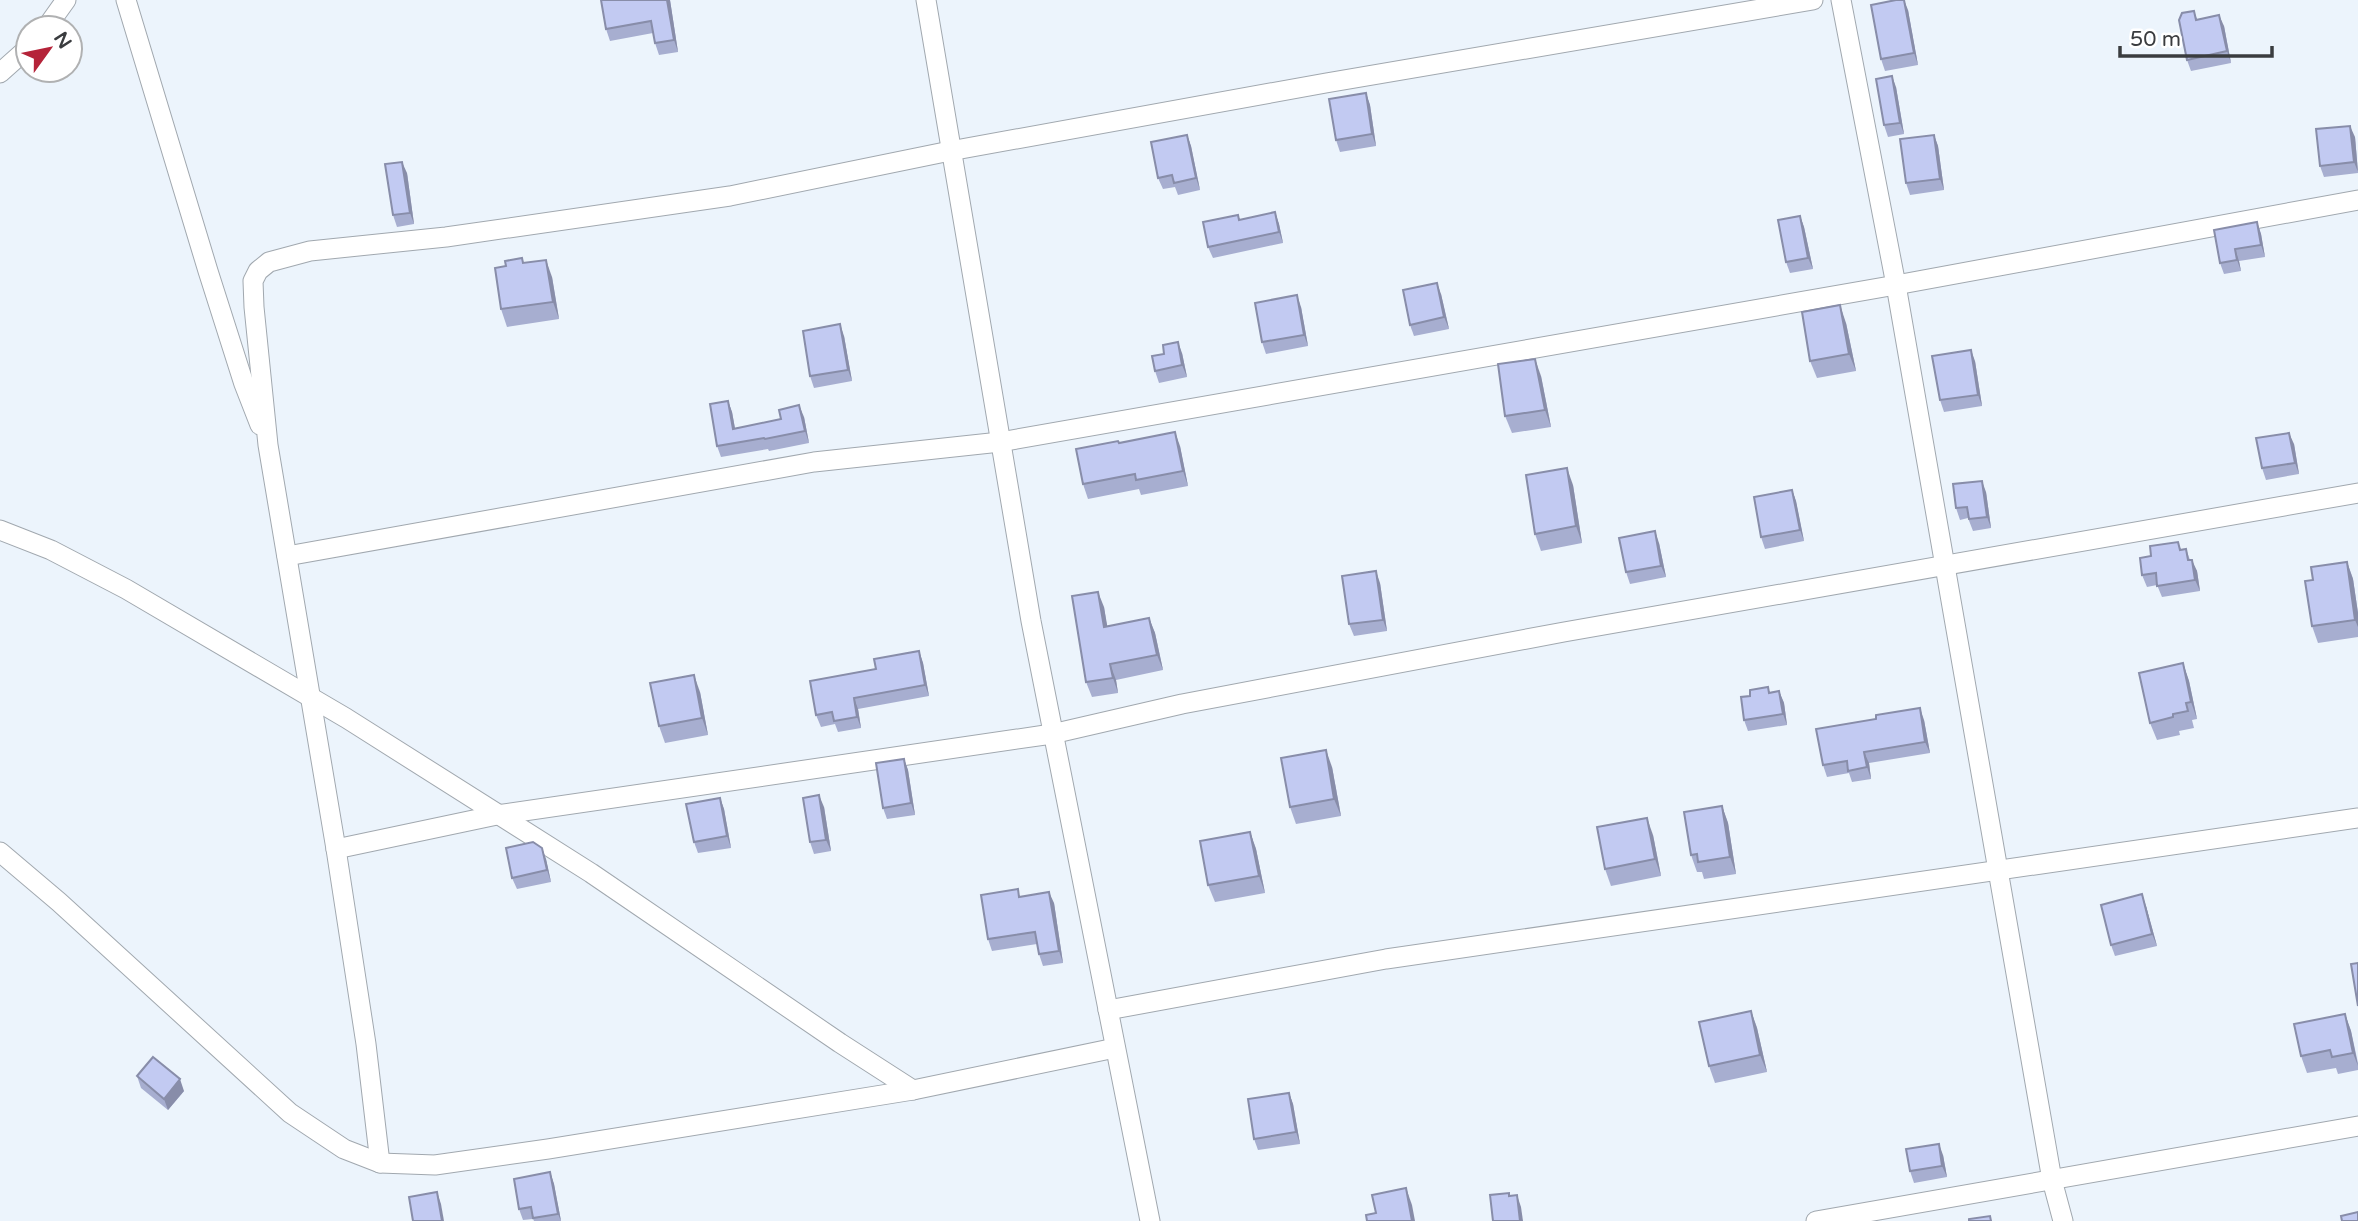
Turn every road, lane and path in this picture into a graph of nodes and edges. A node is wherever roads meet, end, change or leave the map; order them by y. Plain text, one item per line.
1 (126, 0) edge
2 (926, 0) edge
3 (1813, 0) edge
4 (1841, 0) edge
5 (950, 151) junction
6 (2358, 200) edge
7 (1896, 285) junction
8 (1000, 442) junction
9 (268, 445) junction
10 (2358, 493) edge
11 (0, 530) edge
12 (287, 556) junction
13 (1944, 566) junction
14 (311, 698) junction
15 (1052, 734) junction
16 (498, 816) junction
17 (2358, 818) edge
18 (336, 849) junction
19 (0, 852) edge
20 (1997, 870) junction
21 (1108, 1010) junction
22 (1115, 1048) junction
23 (914, 1090) junction
24 (2358, 1126) edge
25 (380, 1163) junction
26 (2052, 1180) junction
27 (1150, 1221) edge
28 (1816, 1221) edge
29 (2063, 1221) edge

1 - 9 street
2 - 5 street
3 - 5 street
4 - 7 street
5 - 8 street
5 - 9 street
6 - 7 street
7 - 8 street
7 - 13 street
8 - 12 street
8 - 15 street
9 - 12 street
10 - 13 street
11 - 14 street
12 - 14 street
13 - 15 street
13 - 20 street
14 - 16 street
14 - 18 street
15 - 16 street
15 - 21 street
16 - 18 street
16 - 23 street
17 - 20 street
18 - 25 street
19 - 25 street
20 - 21 street
20 - 26 street
21 - 22 street
22 - 23 street
22 - 27 street
23 - 25 street
24 - 26 street
26 - 28 street
26 - 29 street

